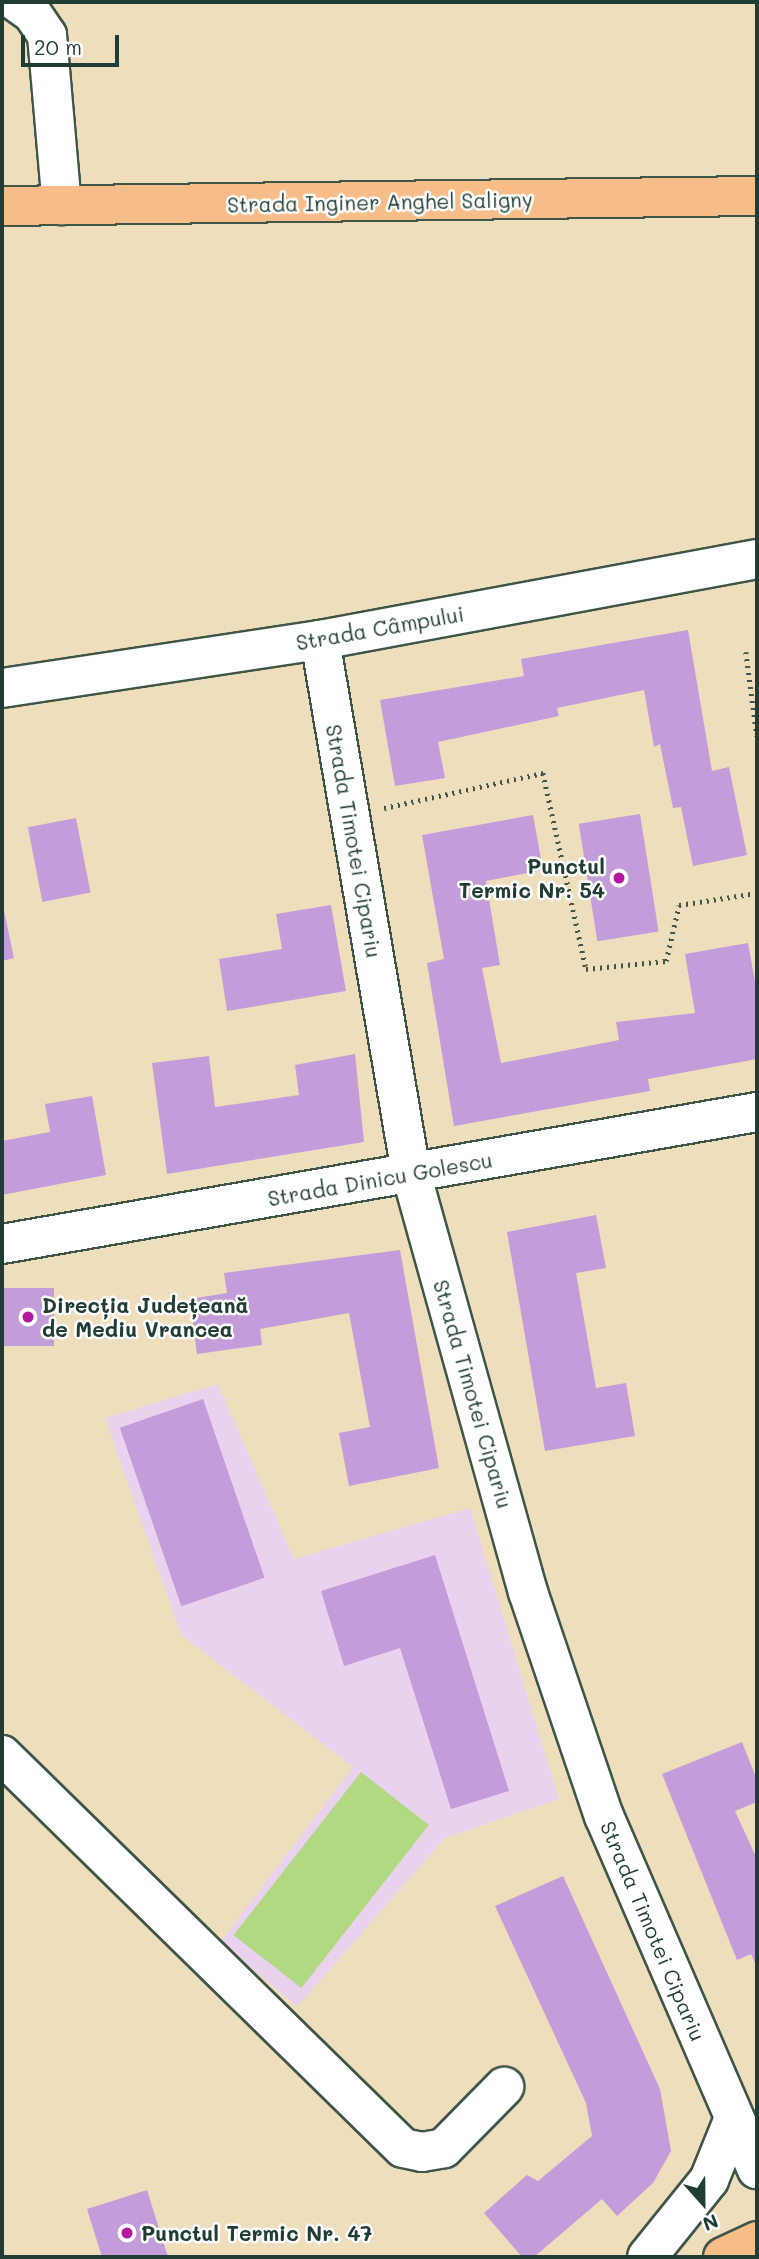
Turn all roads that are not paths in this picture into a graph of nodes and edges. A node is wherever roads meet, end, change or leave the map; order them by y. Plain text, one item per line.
1 (8, 2) edge
2 (16, 2) edge
3 (2, 4) edge
4 (757, 196) edge
5 (62, 205) junction
6 (2, 206) edge
7 (757, 559) edge
8 (320, 640) junction
9 (2, 688) edge
10 (757, 1112) edge
11 (411, 1173) junction
12 (2, 1244) edge
13 (2, 1755) edge
14 (504, 2087) dead end
15 (734, 2118) junction
16 (757, 2169) edge
17 (757, 2241) edge
18 (647, 2257) edge
19 (723, 2257) edge

1 - 3 street
2 - 5 street
4 - 5 main road, Strada Inginer Anghel Saligny
5 - 6 main road, Strada Inginer Anghel Saligny
7 - 8 street, Strada Câmpului
8 - 9 street, Strada Câmpului
8 - 11 street, Strada Timotei Cipariu
10 - 11 street, Strada Dinicu Golescu
11 - 12 street, Strada Dinicu Golescu
11 - 15 street, Strada Timotei Cipariu
13 - 14 street
15 - 16 street, Strada Timotei Cipariu
15 - 18 street
17 - 19 main road

